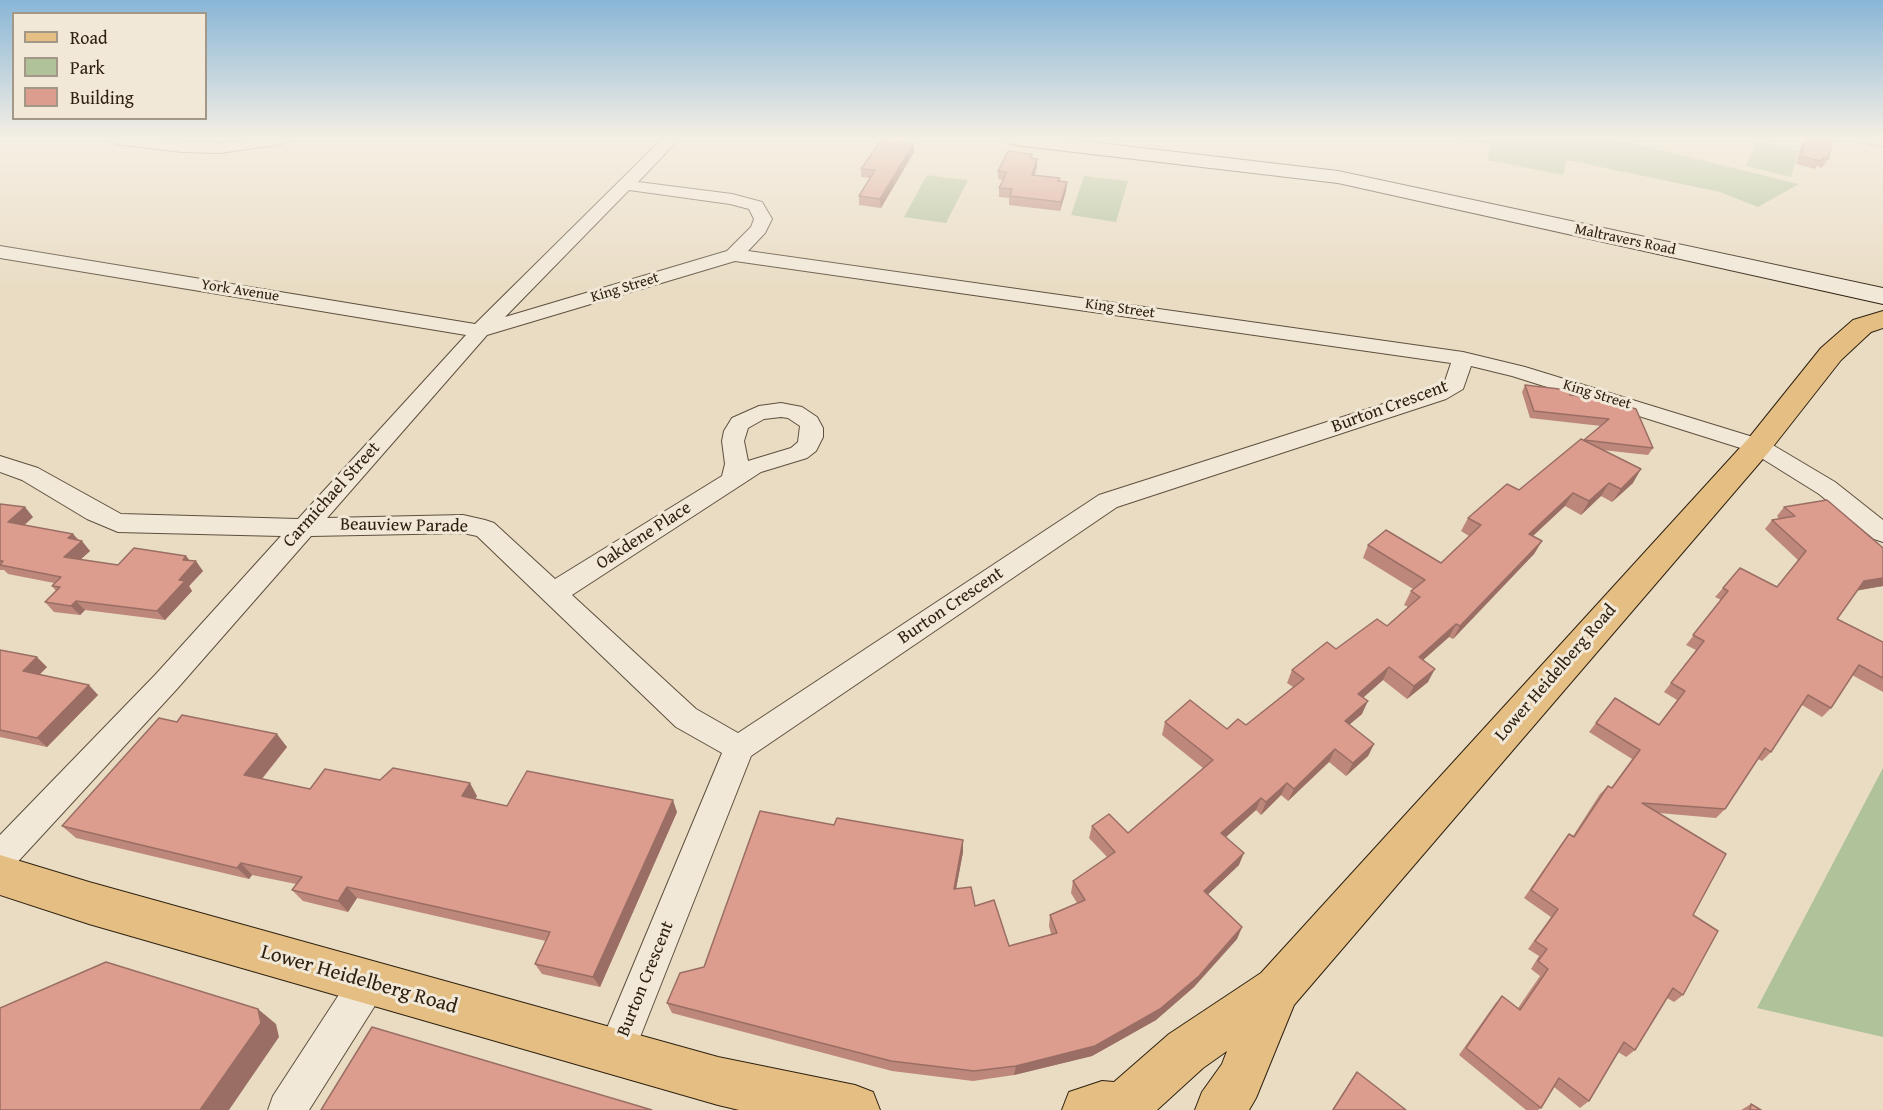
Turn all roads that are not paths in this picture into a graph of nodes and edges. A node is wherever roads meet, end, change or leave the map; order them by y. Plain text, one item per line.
1 (620, 191) edge
2 (670, 191) edge
3 (1400, 191) edge
4 (0, 252) edge
5 (734, 255) junction
6 (1882, 308) edge
7 (480, 331) junction
8 (1883, 341) edge
9 (1831, 354) junction
10 (1463, 358) junction
11 (1758, 446) junction
12 (0, 464) edge
13 (733, 478) dead end
14 (303, 527) junction
15 (1883, 533) edge
16 (554, 593) junction
17 (740, 748) junction
18 (0, 857) edge
19 (0, 875) edge
20 (368, 983) junction
21 (1277, 989) junction
22 (616, 1052) junction
23 (718, 1081) junction
24 (1113, 1109) edge
25 (287, 1110) edge
26 (779, 1110) edge
27 (855, 1110) edge
28 (1220, 1110) edge

1 - 7 street, Carmichael Street
2 - 5 street
3 - 6 street, Maltravers Road
4 - 7 street, York Avenue
5 - 7 street, King Street
5 - 10 street, King Street
6 - 9 main road, Lower Heidelberg Road
7 - 14 street, Carmichael Street
8 - 9 main road
9 - 11 main road, Lower Heidelberg Road
10 - 11 street, King Street
10 - 17 street, Burton Crescent
11 - 15 street, King Street
11 - 21 main road, Lower Heidelberg Road
12 - 14 street, Beauview Parade
13 - 16 street, Oakdene Place
14 - 16 street, Beauview Parade
14 - 18 street, Carmichael Street
16 - 17 street, Beauview Parade
17 - 22 street, Burton Crescent
19 - 20 main road, Lower Heidelberg Road
20 - 22 main road, Lower Heidelberg Road
20 - 25 street
21 - 24 main road, Lower Heidelberg Road
21 - 28 main road, Lower Heidelberg Road
22 - 23 main road, Lower Heidelberg Road
23 - 26 main road, Lower Heidelberg Road
23 - 27 main road, Lower Heidelberg Road

